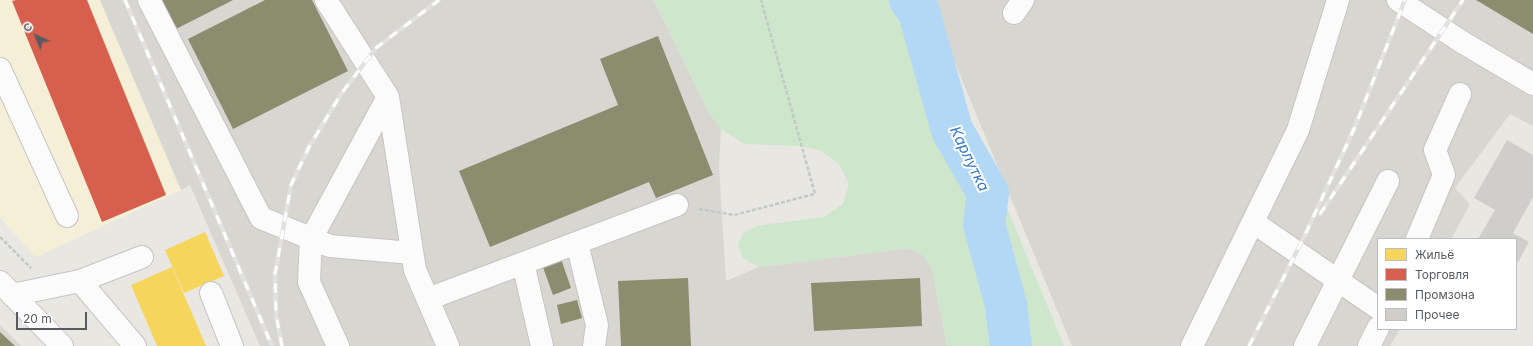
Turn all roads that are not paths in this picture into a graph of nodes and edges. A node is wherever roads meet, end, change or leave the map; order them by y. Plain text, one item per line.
1 (149, 0) edge
2 (326, 0) edge
3 (1322, 0) edge
4 (1338, 0) edge
5 (1398, 0) edge
6 (1332, 21) junction
7 (0, 69) edge
8 (1533, 84) edge
9 (1460, 94) dead end
10 (388, 97) junction
11 (1388, 181) dead end
12 (677, 205) road end
13 (67, 216) dead end
14 (1253, 222) junction
15 (1417, 238) edge
16 (311, 239) junction
17 (577, 243) junction
18 (412, 253) junction
19 (142, 257) dead end
20 (523, 263) junction
21 (80, 281) junction
22 (1339, 281) junction
23 (6, 289) edge
24 (210, 293) dead end
25 (428, 299) junction
26 (1377, 307) edge
27 (1377, 330) edge
28 (62, 346) edge
29 (135, 346) edge
30 (232, 346) edge
31 (338, 346) edge
32 (448, 346) edge
33 (542, 346) edge
34 (594, 346) edge
35 (1192, 346) edge
36 (1304, 346) edge
37 (1369, 346) edge

1 - 16 street
2 - 10 street
3 - 6 street
4 - 6 street
5 - 8 street
6 - 14 street
7 - 13 street
9 - 15 street
10 - 16 street
10 - 18 street
11 - 22 street
12 - 17 street
14 - 22 street
14 - 35 street
16 - 18 street
16 - 31 street
17 - 20 street
17 - 34 street
18 - 25 street
19 - 21 street
20 - 25 street
20 - 33 street
21 - 23 street
21 - 29 street
22 - 26 street
22 - 36 street
23 - 28 street
24 - 30 street
25 - 32 street
27 - 37 street

